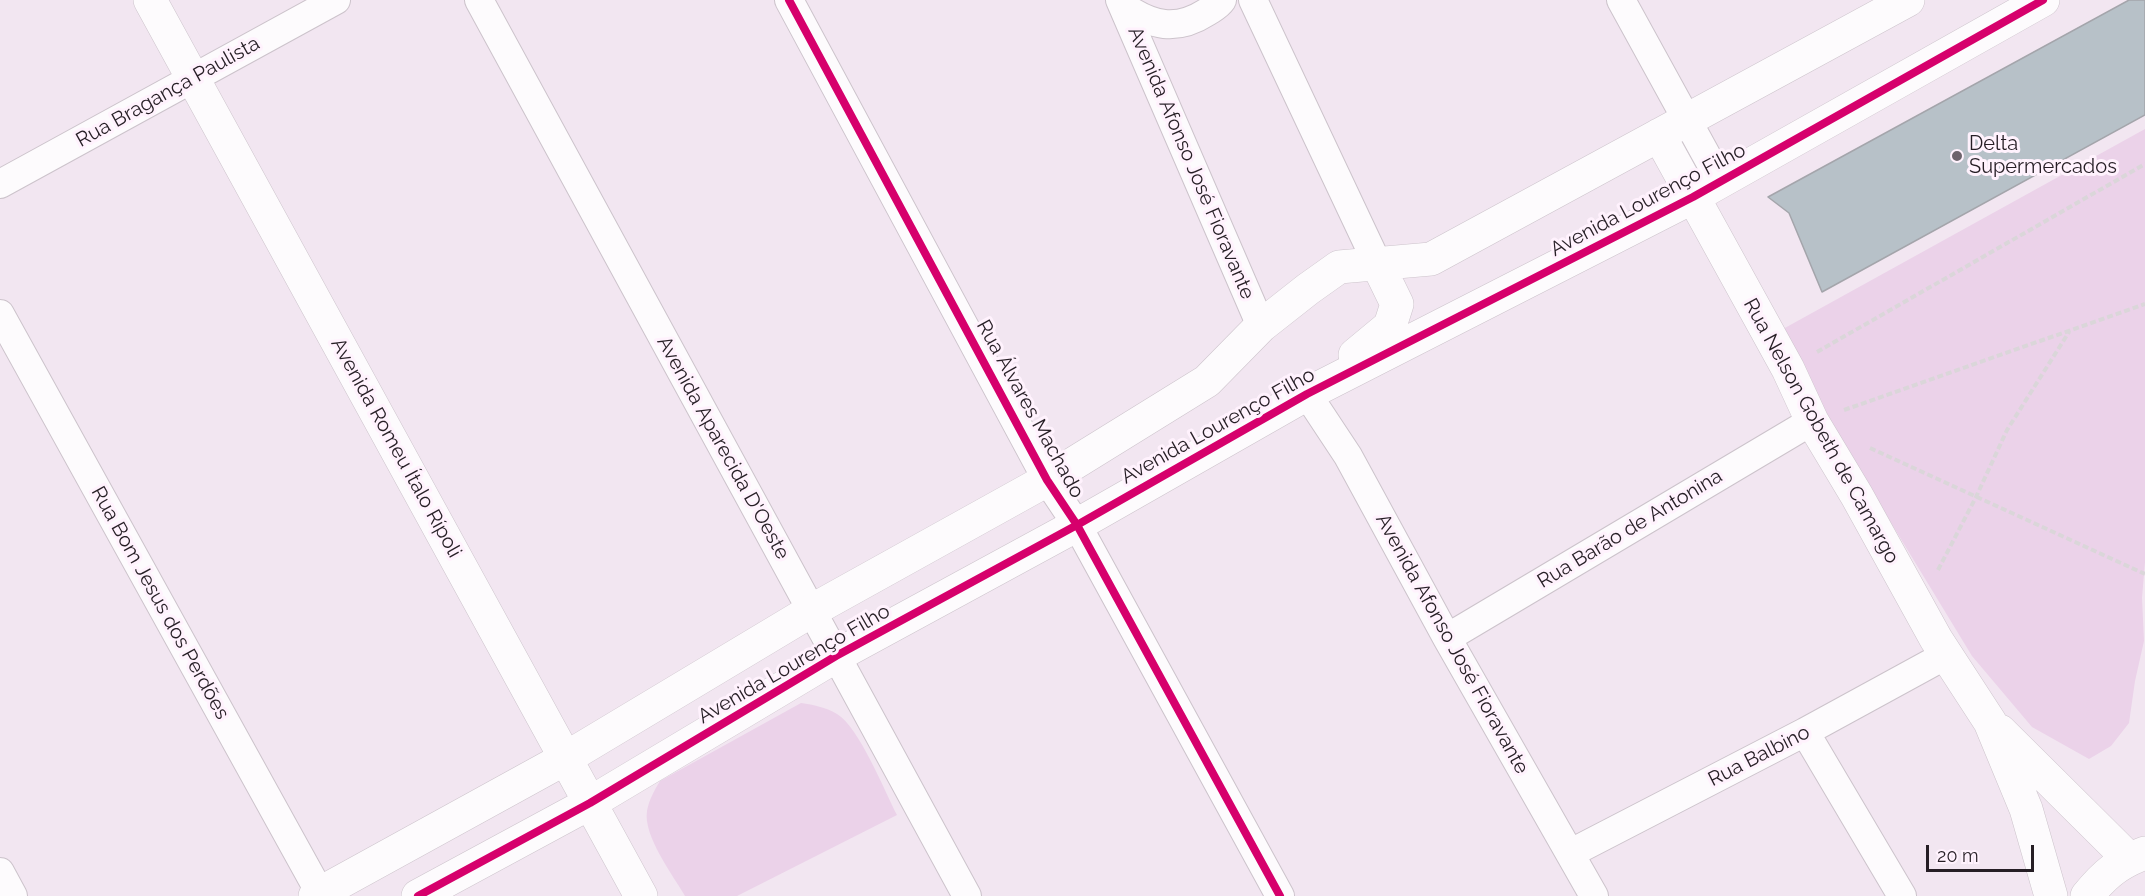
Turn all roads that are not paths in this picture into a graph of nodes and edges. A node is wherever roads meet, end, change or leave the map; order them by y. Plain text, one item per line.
1 (150, 0) edge
2 (336, 0) edge
3 (479, 0) edge
4 (789, 0) edge
5 (1222, 0) edge
6 (1253, 0) edge
7 (1621, 0) edge
8 (1908, 0) edge
9 (2043, 0) edge
10 (1122, 3) edge
11 (193, 78) junction
12 (1673, 128) junction
13 (1721, 182) junction
14 (0, 184) edge
15 (1693, 197) junction
16 (1377, 263) junction
17 (0, 314) edge
18 (1262, 326) junction
19 (1307, 394) junction
20 (1812, 421) junction
21 (1047, 480) junction
22 (1077, 525) junction
23 (811, 611) junction
24 (1447, 638) junction
25 (1946, 655) junction
26 (836, 656) junction
27 (1990, 722) junction
28 (1805, 732) junction
29 (566, 758) junction
30 (590, 803) junction
31 (1571, 853) junction
32 (2137, 856) edge
33 (0, 872) edge
34 (317, 895) edge
35 (13, 896) edge
36 (418, 896) edge
37 (641, 896) edge
38 (967, 896) edge
39 (1280, 896) edge
40 (1594, 896) edge
41 (1902, 896) edge
42 (2051, 896) edge
43 (2087, 896) edge

1 - 11 street, Avenida Romeu Ítalo Rípoli
2 - 11 street, Rua Bragança Paulista
3 - 23 street, Avenida Aparecida D'Oeste
4 - 21 street, Rua Álvares Machado
5 - 10 street
6 - 16 street
7 - 12 street
8 - 12 street, Avenida Lourenço Filho
9 - 13 street, Avenida Lourenço Filho
10 - 18 street, Avenida Afonso José Fioravante
11 - 14 street, Rua Bragança Paulista
11 - 29 street, Avenida Romeu Ítalo Rípoli
12 - 13 street
12 - 15 street, Rua Nelson Gobeth de Camargo
12 - 16 street, Avenida Lourenço Filho
13 - 15 street, Avenida Lourenço Filho
15 - 19 street, Avenida Lourenço Filho
15 - 20 street, Rua Nelson Gobeth de Camargo
16 - 18 street, Avenida Lourenço Filho
16 - 19 street
17 - 34 street, Rua Bom Jesus dos Perdões
18 - 21 street, Avenida Lourenço Filho
19 - 22 street, Avenida Lourenço Filho
19 - 24 street, Avenida Afonso José Fioravante
20 - 24 street, Rua Barão de Antonina
20 - 25 street, Rua Nelson Gobeth de Camargo
21 - 22 street, Rua Álvares Machado
21 - 23 street, Avenida Lourenço Filho
22 - 26 street, Avenida Lourenço Filho
22 - 39 street, Rua Álvares Machado
23 - 26 street, Avenida Aparecida D'Oeste
23 - 29 street, Avenida Lourenço Filho
24 - 31 street, Avenida Afonso José Fioravante
25 - 27 street, Rua Nelson Gobeth de Camargo
25 - 28 street, Rua Balbino
26 - 30 street, Avenida Lourenço Filho
26 - 38 street, Avenida Aparecida D'Oeste
27 - 32 street, Rua Nelson Gobeth de Camargo
27 - 42 street, Rua Nelson Gobeth de Camargo
28 - 31 street, Rua Balbino
28 - 41 street
29 - 30 street, Avenida Romeu Ítalo Rípoli
29 - 34 street, Avenida Lourenço Filho
30 - 36 street, Avenida Lourenço Filho
30 - 37 street, Avenida Romeu Ítalo Rípoli
31 - 40 street, Avenida Afonso José Fioravante
32 - 43 street
33 - 35 street

